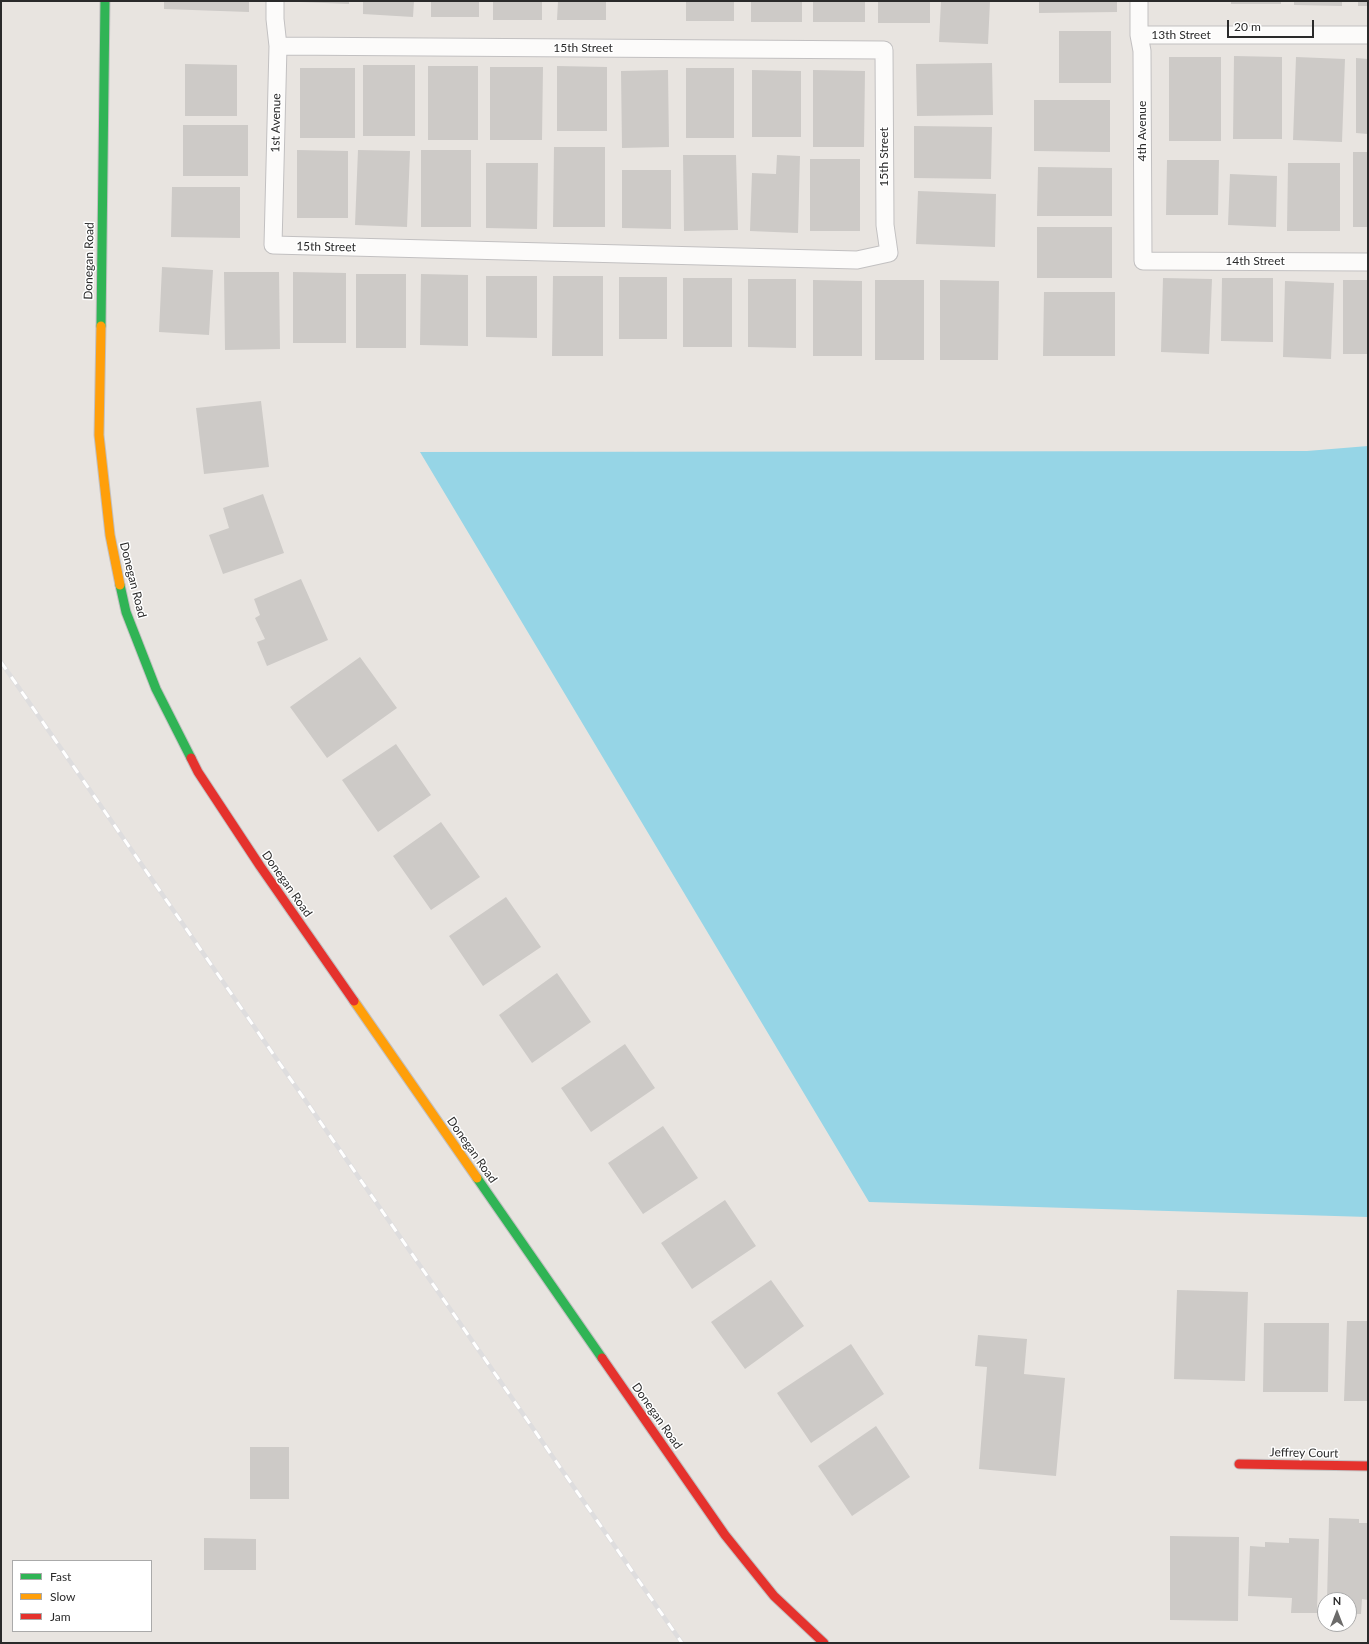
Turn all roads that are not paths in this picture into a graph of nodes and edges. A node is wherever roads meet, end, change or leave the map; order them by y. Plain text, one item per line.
1 (105, 1) edge
2 (275, 1) edge
3 (1139, 1) edge
4 (1139, 35) junction
5 (1368, 35) edge
6 (278, 46) junction
7 (273, 245) joint
8 (1143, 261) joint
9 (1368, 262) edge
10 (1239, 1464) dead end
11 (1368, 1466) edge
12 (824, 1643) edge

1 - 12 street, Donegan Road
2 - 6 lane, 1st Avenue
3 - 4 lane, 4th Avenue
4 - 5 lane, 13th Street
4 - 8 lane, 4th Avenue
6 - 7 lane, 1st Avenue
6 - 7 lane, 15th Street
8 - 9 lane, 14th Street
10 - 11 street, Jeffrey Court

